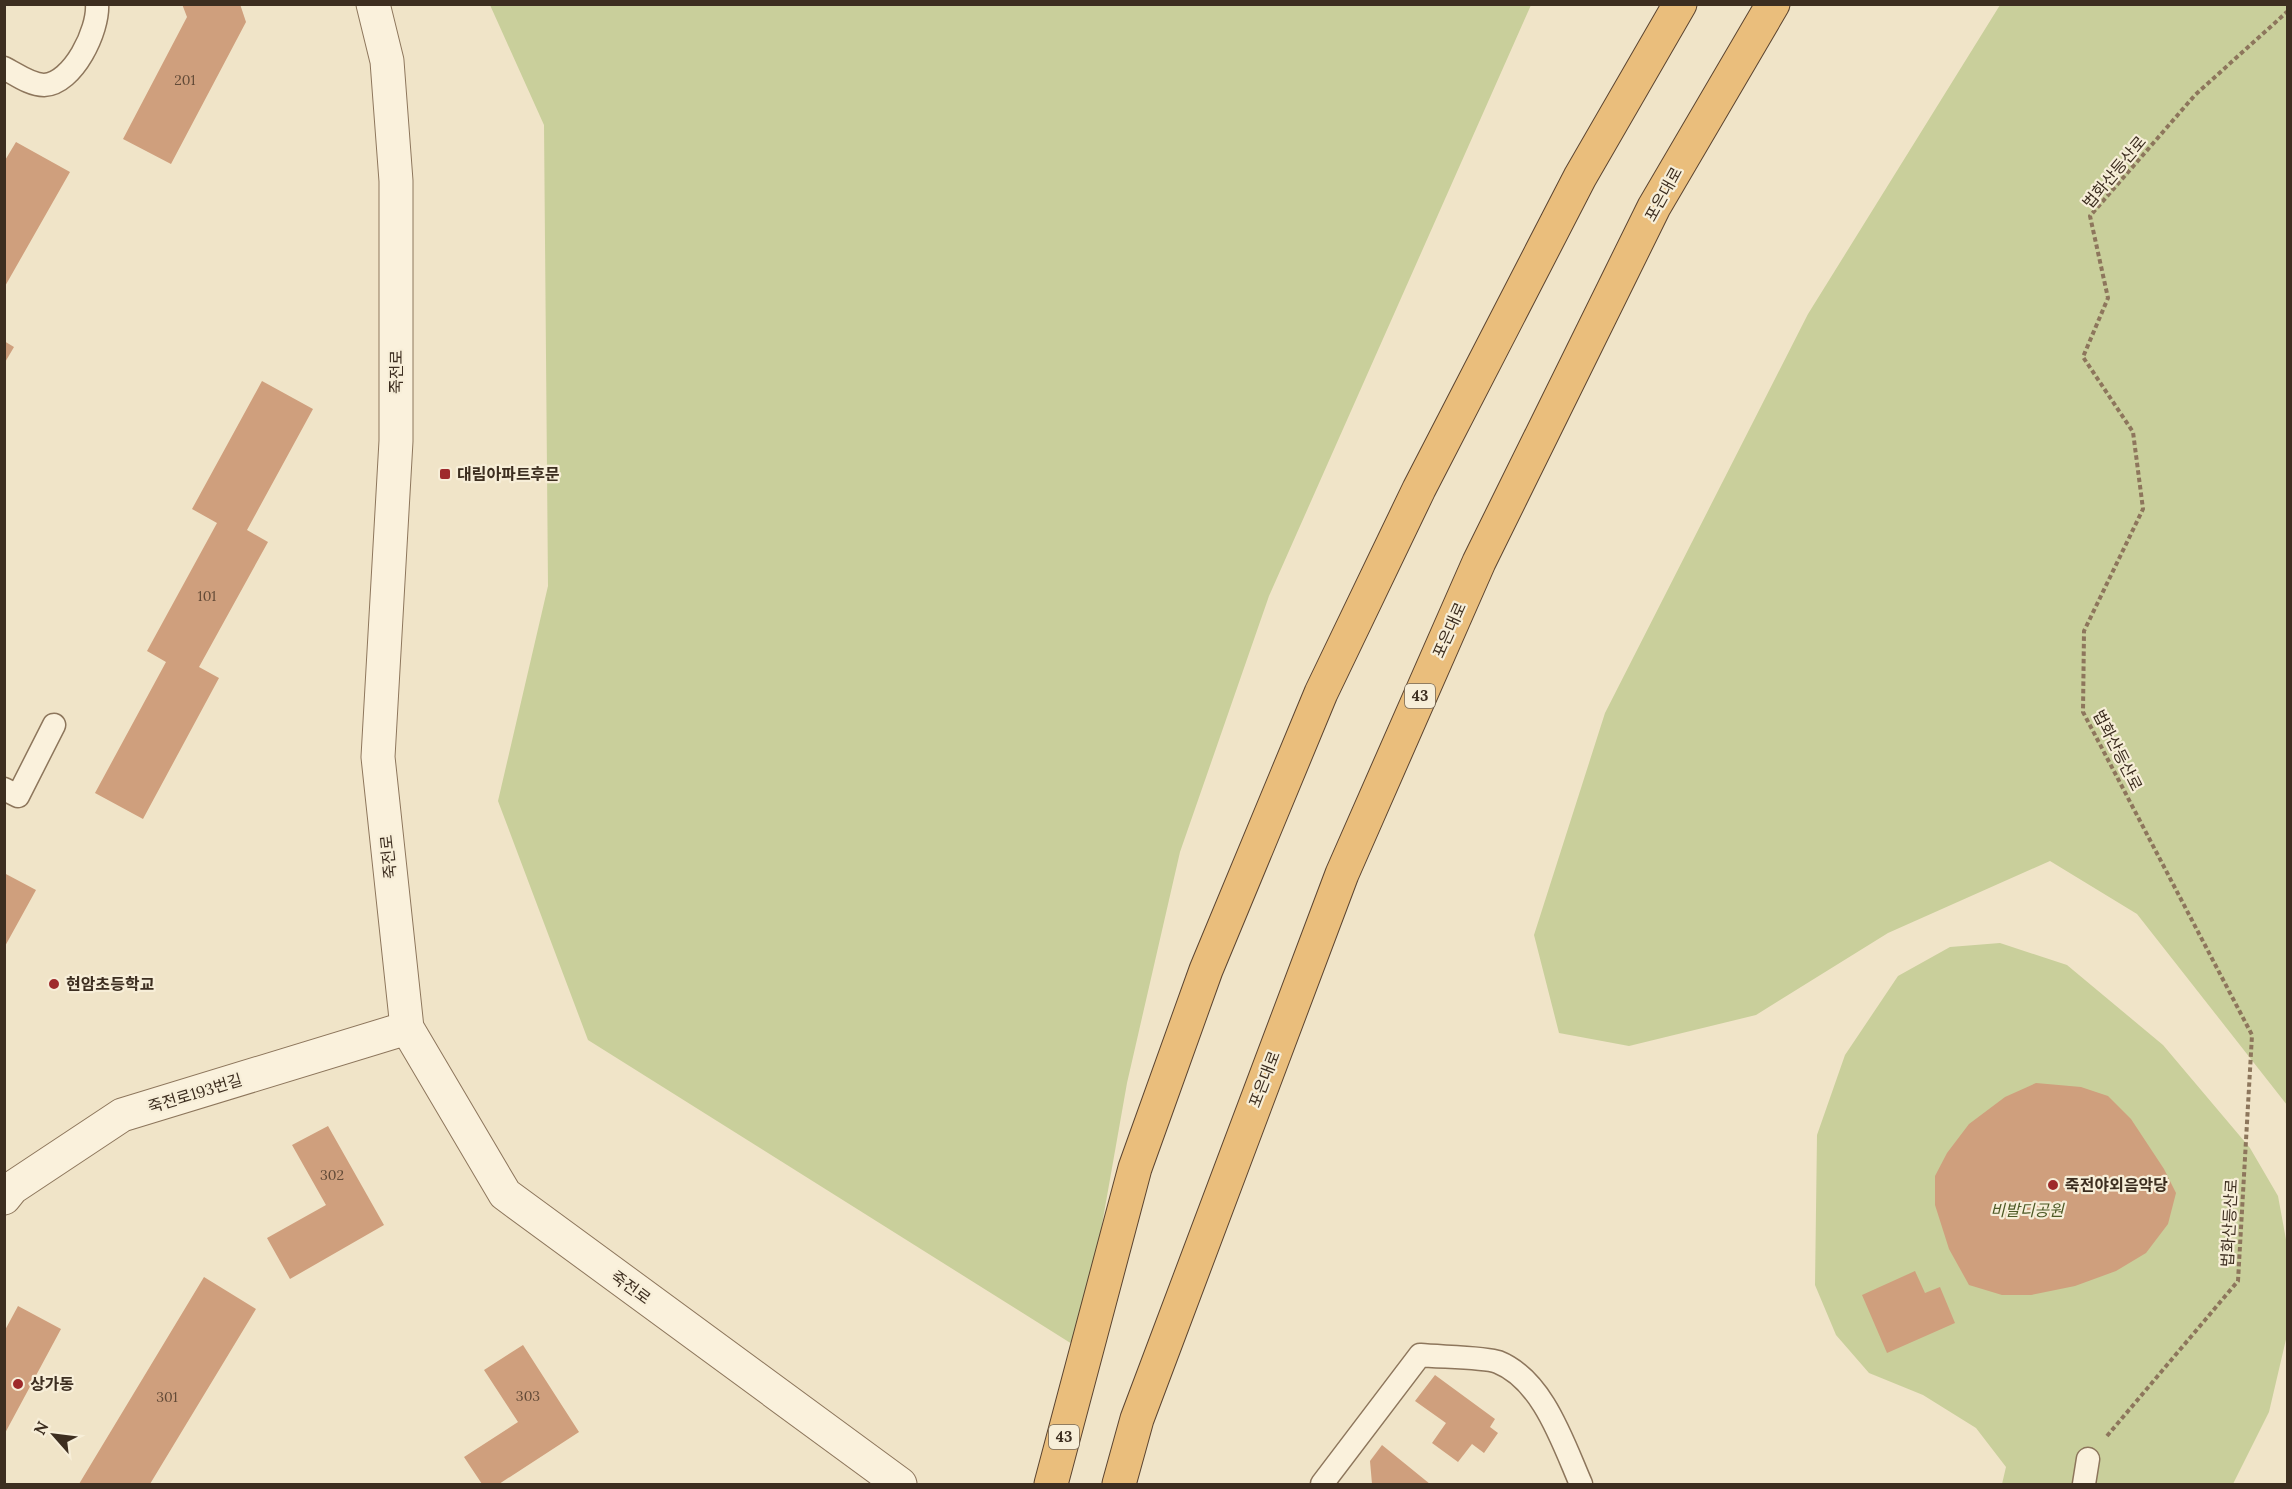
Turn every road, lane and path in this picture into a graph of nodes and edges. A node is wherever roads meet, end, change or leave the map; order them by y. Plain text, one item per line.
1 (97, 4) edge
2 (373, 4) edge
3 (1680, 4) edge
4 (1773, 4) edge
5 (2288, 11) edge
6 (4, 68) edge
7 (54, 725) dead end
8 (4, 789) edge
9 (407, 1028) junction
10 (4, 1198) edge
11 (2088, 1459) joint
12 (900, 1485) edge
13 (1051, 1485) edge
14 (1119, 1485) edge
15 (1322, 1485) edge
16 (1581, 1485) edge
17 (2084, 1485) edge

1 - 6 lane
2 - 9 street, 죽전로
3 - 13 highway, 43
4 - 14 highway, 포은대로 / 43
5 - 11 path, 법화산등산로
7 - 8 lane
9 - 10 street, 죽전로193번길
9 - 12 street, 죽전로
11 - 17 lane
15 - 16 lane

